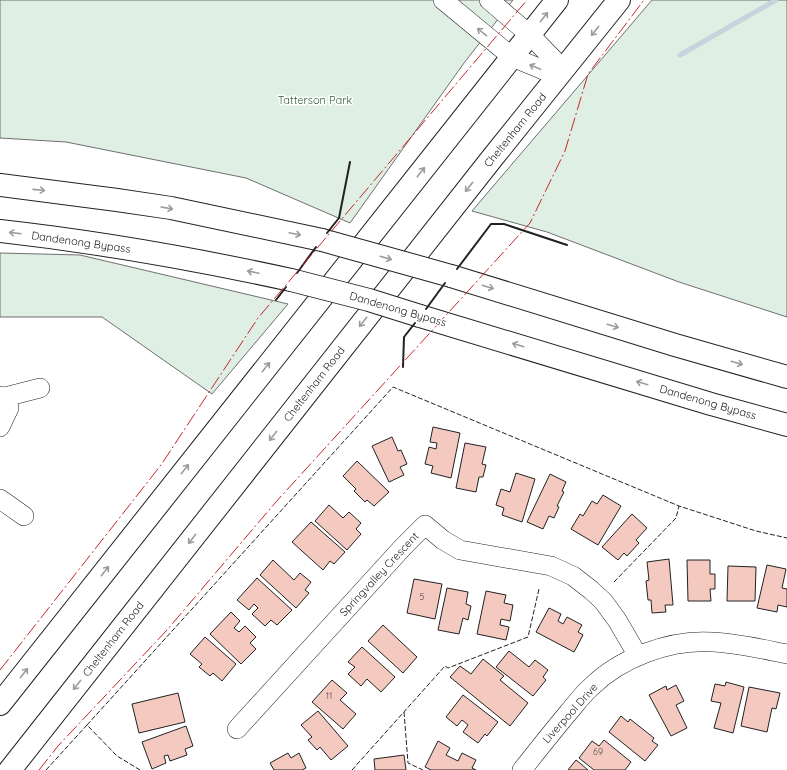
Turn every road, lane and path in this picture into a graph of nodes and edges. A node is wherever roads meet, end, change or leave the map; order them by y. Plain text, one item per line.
1 (443, 0) edge
2 (489, 0) edge
3 (557, 0) edge
4 (619, 0) edge
5 (530, 35) junction
6 (512, 57) junction
7 (561, 73) junction
8 (0, 186) edge
9 (0, 231) edge
10 (787, 377) edge
11 (40, 388) dead end
12 (2, 396) edge
13 (787, 425) edge
14 (0, 428) edge
15 (0, 499) edge
16 (24, 516) dead end
17 (787, 654) edge
18 (638, 656) junction
19 (0, 704) edge
20 (237, 729) dead end
21 (10, 770) edge
22 (522, 770) edge

6 -> 1 street
2 - 5 street
5 -> 3 main road
4 -> 7 main road, Cheltenham Road
5 - 6 main road
5 - 7 street
7 -> 6 street
19 -> 6 main road
7 -> 21 main road, Cheltenham Road
8 -> 10 main road, bridge
13 -> 9 main road, Dandenong Bypass, bridge
11 - 12 street
12 - 14 street
15 - 16 street
17 - 18 street, Liverpool Drive
18 - 20 street, Springvalley Crescent
18 - 22 street, Liverpool Drive

